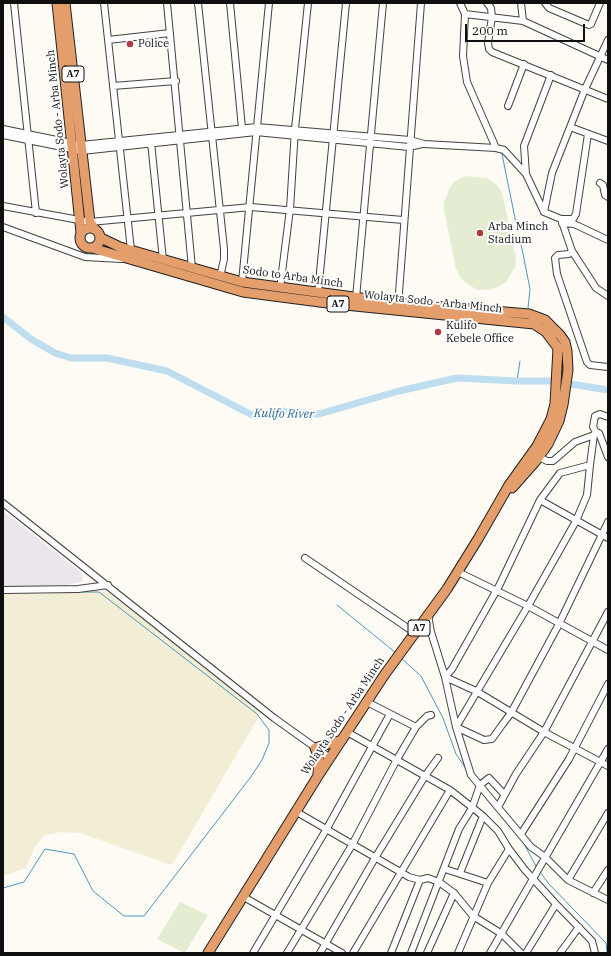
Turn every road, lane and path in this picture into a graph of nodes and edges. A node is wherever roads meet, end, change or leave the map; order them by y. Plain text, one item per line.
1 (14, 3) edge
2 (57, 3) edge
3 (65, 3) edge
4 (104, 3) edge
5 (167, 3) edge
6 (198, 3) edge
7 (230, 3) edge
8 (269, 3) edge
9 (308, 3) edge
10 (346, 3) edge
11 (383, 3) edge
12 (422, 3) edge
13 (460, 3) edge
14 (487, 3) edge
15 (521, 3) edge
16 (545, 3) edge
17 (600, 3) edge
18 (465, 14) junction
19 (492, 17) junction
20 (523, 21) junction
21 (170, 33) junction
22 (108, 40) junction
23 (608, 40) edge
24 (601, 57) junction
25 (608, 60) edge
26 (524, 64) junction
27 (552, 76) junction
28 (176, 81) junction
29 (113, 86) junction
30 (585, 89) junction
31 (608, 99) edge
32 (508, 106) dead end
33 (570, 127) junction
34 (242, 128) junction
35 (3, 129) edge
36 (256, 129) junction
37 (295, 132) junction
38 (211, 134) junction
39 (588, 134) junction
40 (3, 135) edge
41 (28, 136) junction
42 (333, 136) junction
43 (181, 138) junction
44 (369, 140) junction
45 (608, 141) edge
46 (151, 142) junction
47 (409, 143) junction
48 (119, 145) junction
49 (78, 147) junction
50 (496, 148) junction
51 (526, 174) junction
52 (600, 183) dead end
53 (608, 197) edge
54 (3, 206) edge
55 (251, 207) junction
56 (221, 209) junction
57 (290, 209) junction
58 (326, 212) junction
59 (544, 212) junction
60 (36, 213) junction
61 (188, 213) junction
62 (363, 215) junction
63 (158, 217) junction
64 (126, 219) junction
65 (404, 220) junction
66 (561, 221) junction
67 (88, 224) junction
68 (3, 227) edge
69 (101, 238) junction
70 (608, 240) edge
71 (92, 248) junction
72 (131, 250) junction
73 (572, 251) junction
74 (130, 260) junction
75 (163, 260) junction
76 (192, 268) junction
77 (216, 279) junction
78 (242, 282) junction
79 (280, 288) junction
80 (318, 293) junction
81 (608, 296) edge
82 (356, 298) junction
83 (398, 307) junction
84 (460, 313) junction
85 (512, 313) joint
86 (608, 367) edge
87 (559, 404) junction
88 (608, 417) edge
89 (595, 433) junction
90 (608, 455) edge
91 (539, 457) junction
92 (590, 465) junction
93 (504, 496) junction
94 (540, 500) junction
95 (3, 503) edge
96 (576, 521) junction
97 (608, 522) edge
98 (601, 535) junction
99 (608, 538) edge
100 (305, 558) dead end
101 (458, 572) junction
102 (108, 585) junction
103 (3, 590) edge
104 (496, 591) junction
105 (528, 606) junction
106 (608, 612) edge
107 (428, 615) junction
108 (559, 624) junction
109 (415, 633) junction
110 (592, 641) junction
111 (608, 650) edge
112 (445, 677) junction
113 (608, 684) edge
114 (476, 691) junction
115 (367, 702) junction
116 (511, 713) junction
117 (390, 714) junction
118 (431, 715) dead end
119 (416, 727) junction
120 (456, 727) junction
121 (347, 732) junction
122 (544, 732) junction
123 (342, 740) junction
124 (373, 747) junction
125 (575, 747) junction
126 (315, 748) junction
127 (608, 749) edge
128 (330, 758) junction
129 (438, 758) dead end
130 (396, 761) junction
131 (601, 761) junction
132 (608, 766) edge
133 (318, 776) junction
134 (424, 776) junction
135 (480, 785) junction
136 (450, 790) junction
137 (504, 794) junction
138 (498, 807) junction
139 (472, 808) junction
140 (296, 811) junction
141 (608, 813) edge
142 (483, 816) junction
143 (326, 830) junction
144 (521, 834) junction
145 (352, 845) junction
146 (509, 849) junction
147 (545, 857) junction
148 (375, 858) junction
149 (445, 869) junction
150 (608, 870) edge
151 (401, 872) junction
152 (460, 873) junction
153 (535, 876) junction
154 (420, 880) junction
155 (568, 880) junction
156 (439, 882) junction
157 (488, 884) junction
158 (454, 893) junction
159 (593, 893) junction
160 (242, 896) junction
161 (608, 900) edge
162 (556, 904) junction
163 (276, 914) junction
164 (473, 916) junction
165 (579, 927) junction
166 (301, 929) junction
167 (502, 934) junction
168 (325, 944) junction
169 (208, 953) edge
170 (253, 953) edge
171 (287, 953) edge
172 (320, 953) edge
173 (342, 953) edge
174 (353, 953) edge
175 (391, 953) edge
176 (411, 953) edge
177 (427, 953) edge
178 (458, 953) edge
179 (490, 953) edge
180 (521, 953) edge
181 (526, 953) edge
182 (560, 953) edge
183 (595, 953) edge

1 - 41 street
2 - 49 highway, Wolayta Sodo - Arba Minch / A7
3 - 49 highway, Wolayta Sodo - Arba Minch / A7
4 - 22 street
5 - 21 street
6 - 38 street
7 - 34 street
8 - 36 street
9 - 37 street
10 - 42 street
11 - 44 street
12 - 47 street
13 - 18 street
14 - 19 street
15 - 20 street
16 - 17 street
18 - 19 street
18 - 50 street
19 - 20 street
19 - 26 street
20 - 24 street
21 - 22 street
21 - 28 street
22 - 29 street
23 - 24 street
24 - 25 street
24 - 30 street
26 - 27 street
26 - 32 street
27 - 30 street
27 - 51 street
28 - 29 street
28 - 43 street
29 - 48 street
30 - 31 street
30 - 33 street
33 - 39 street
33 - 59 street
34 - 36 street
34 - 38 street
35 - 41 street
36 - 37 street
36 - 38 street
36 - 55 street
37 - 42 street
37 - 57 street
38 - 43 street
38 - 56 street
39 - 45 street
39 - 66 street
40 - 41 street
41 - 49 street
41 - 60 street
42 - 44 street
42 - 58 street
43 - 46 street
43 - 61 street
44 - 47 street
44 - 62 street
46 - 48 street
46 - 63 street
47 - 50 street
47 - 65 street
48 - 49 street
48 - 64 street
49 - 67 highway, Wolayta Sodo - Arba Minch / A7
50 - 51 street
51 - 59 street
52 - 53 street
54 - 60 street
55 - 56 street
55 - 57 street
55 - 78 street
56 - 61 street
56 - 77 street
57 - 58 street
57 - 79 street
58 - 62 street
58 - 80 street
59 - 66 street
60 - 67 street
61 - 63 street
61 - 76 street
62 - 65 street
62 - 82 street
63 - 64 street
63 - 75 street
64 - 67 street
64 - 72 street
65 - 83 street
66 - 70 street
66 - 73 street
67 - 69 highway, Wolayta Sodo - Arba Minch / A7
67 - 71 highway, Wolayta Sodo - Arba Minch / A7
68 - 74 street
69 - 71 highway
69 - 72 highway, Sodo to Arba Minch / A7
71 - 74 highway, Wolayta Sodo - Arba Minch / A7
72 - 75 highway, Sodo to Arba Minch / A7
73 - 81 street
73 - 86 street
74 - 77 highway, Wolayta Sodo - Arba Minch / A7
75 - 76 highway, Sodo to Arba Minch / A7
76 - 77 highway, Sodo to Arba Minch / A7
77 - 78 highway, Sodo to Arba Minch / A7
77 - 83 highway, Wolayta Sodo - Arba Minch / A7
78 - 79 highway, Sodo to Arba Minch / A7
79 - 80 highway, Sodo to Arba Minch / A7
80 - 82 highway, Sodo to Arba Minch / A7
82 - 83 highway, Sodo to Arba Minch / A7
83 - 84 highway, Sodo to Arba Minch / A7
84 - 85 highway, Sodo to Arba Minch / A7
84 - 87 highway, Wolayta Sodo - Arba Minch / A7
85 - 87 highway, Wolayta Sodo - Arba Minch / A7
87 - 91 highway, Wolayta Sodo - Arba Minch / A7
87 - 93 highway, Wolayta Sodo - Arba Minch / A7
88 - 89 street
89 - 90 street
89 - 91 street
89 - 92 street
91 - 93 highway, Wolayta Sodo - Arba Minch / A7
92 - 94 street
92 - 96 street
93 - 101 highway, Wolayta Sodo - Arba Minch / A7
94 - 96 street
94 - 104 street
95 - 102 street
96 - 98 street
96 - 105 street
97 - 98 street
98 - 99 street
98 - 108 street
100 - 109 street
101 - 104 street
101 - 107 highway, Wolayta Sodo - Arba Minch / A7
102 - 103 street
102 - 126 street
104 - 105 street
104 - 112 street
105 - 108 street
105 - 114 street
106 - 110 street
107 - 109 highway, Wolayta Sodo - Arba Minch / A7
107 - 112 street
108 - 110 street
108 - 116 street
109 - 115 highway, Wolayta Sodo - Arba Minch / A7
110 - 111 street
110 - 122 street
112 - 114 street
112 - 120 street
113 - 125 street
114 - 116 street
114 - 120 street
115 - 117 street
115 - 121 highway, Wolayta Sodo - Arba Minch / A7
116 - 120 street
116 - 122 street
117 - 119 street
117 - 124 street
118 - 119 street
119 - 130 street
120 - 135 street
121 - 123 highway, Wolayta Sodo - Arba Minch / A7
121 - 124 street
122 - 125 street
122 - 137 street
123 - 126 highway
123 - 128 highway, Wolayta Sodo - Arba Minch / A7
124 - 130 street
124 - 143 street
125 - 131 street
125 - 144 street
126 - 128 street
126 - 133 highway
127 - 131 street
128 - 133 highway, Wolayta Sodo - Arba Minch / A7
129 - 134 street
130 - 134 street
130 - 145 street
131 - 132 street
131 - 147 street
133 - 140 highway, Wolayta Sodo - Arba Minch / A7
134 - 136 street
134 - 148 street
135 - 137 street
135 - 138 street
135 - 139 street
136 - 139 street
136 - 151 street
137 - 138 street
138 - 144 street
139 - 142 street
139 - 149 street
140 - 143 street
140 - 160 highway, Wolayta Sodo - Arba Minch / A7
141 - 155 street
142 - 146 street
142 - 152 street
143 - 145 street
143 - 163 street
144 - 147 street
145 - 148 street
145 - 166 street
146 - 153 street
146 - 157 street
147 - 153 street
147 - 155 street
148 - 151 street
148 - 168 street
149 - 152 street
149 - 156 street
150 - 159 street
151 - 154 street
151 - 174 street
152 - 157 street
153 - 162 street
153 - 167 street
154 - 156 street
154 - 175 street
155 - 159 street
156 - 158 street
156 - 176 street
157 - 164 street
158 - 164 street
158 - 177 street
159 - 161 street
160 - 163 street
160 - 169 highway, Wolayta Sodo - Arba Minch / A7
162 - 165 street
162 - 181 street
163 - 166 street
163 - 170 street
164 - 167 street
164 - 178 street
165 - 182 street
165 - 183 street
166 - 168 street
166 - 171 street
167 - 179 street
167 - 180 street
168 - 172 street
168 - 173 street

